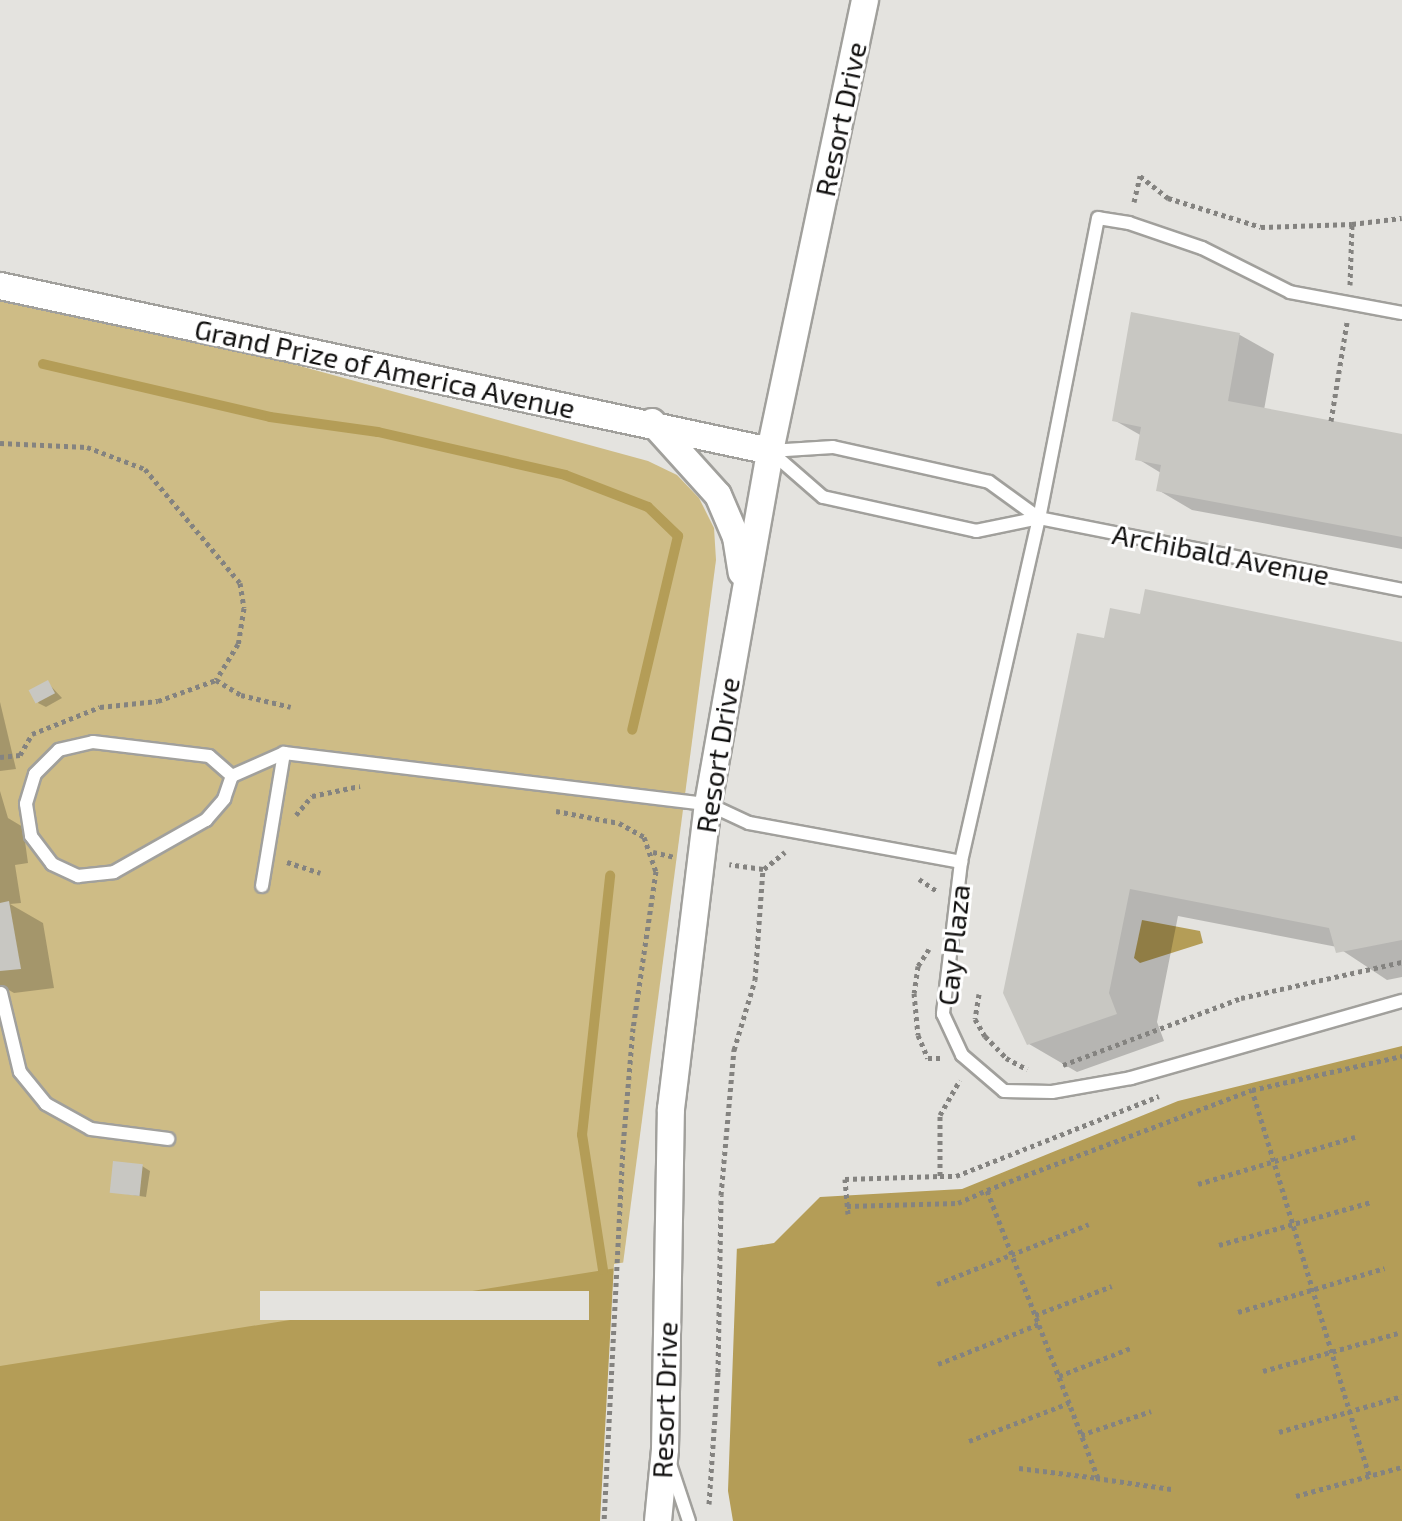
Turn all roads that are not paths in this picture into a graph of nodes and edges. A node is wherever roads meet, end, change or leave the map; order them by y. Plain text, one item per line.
1 (865, 0) edge
2 (0, 286) edge
3 (1402, 313) edge
4 (652, 422) junction
5 (770, 451) junction
6 (1039, 518) junction
7 (745, 588) junction
8 (1402, 590) edge
9 (284, 753) junction
10 (232, 776) junction
11 (708, 804) junction
12 (961, 862) junction
13 (262, 886) dead end
14 (1, 993) edge
15 (1402, 1001) edge
16 (168, 1139) dead end
17 (665, 1449) junction
18 (658, 1521) edge
19 (689, 1521) edge

1 - 5 street, Resort Drive
2 - 4 street, Grand Prize of America Avenue
3 - 6 lane, Cay Plaza
4 - 5 street, Grand Prize of America Avenue
4 - 7 street
5 - 6 lane, Archibald Avenue
5 - 6 lane, Archibald Avenue
5 - 7 street, Resort Drive
6 - 8 lane, Archibald Avenue
6 - 12 lane, Cay Plaza
7 - 11 street, Resort Drive
9 - 10 lane
9 - 11 lane
9 - 13 lane
10 - 10 lane
11 - 12 lane
11 - 17 street, Resort Drive
12 - 15 lane, Cay Plaza
14 - 16 lane
17 - 18 street, Resort Drive
17 - 19 lane

